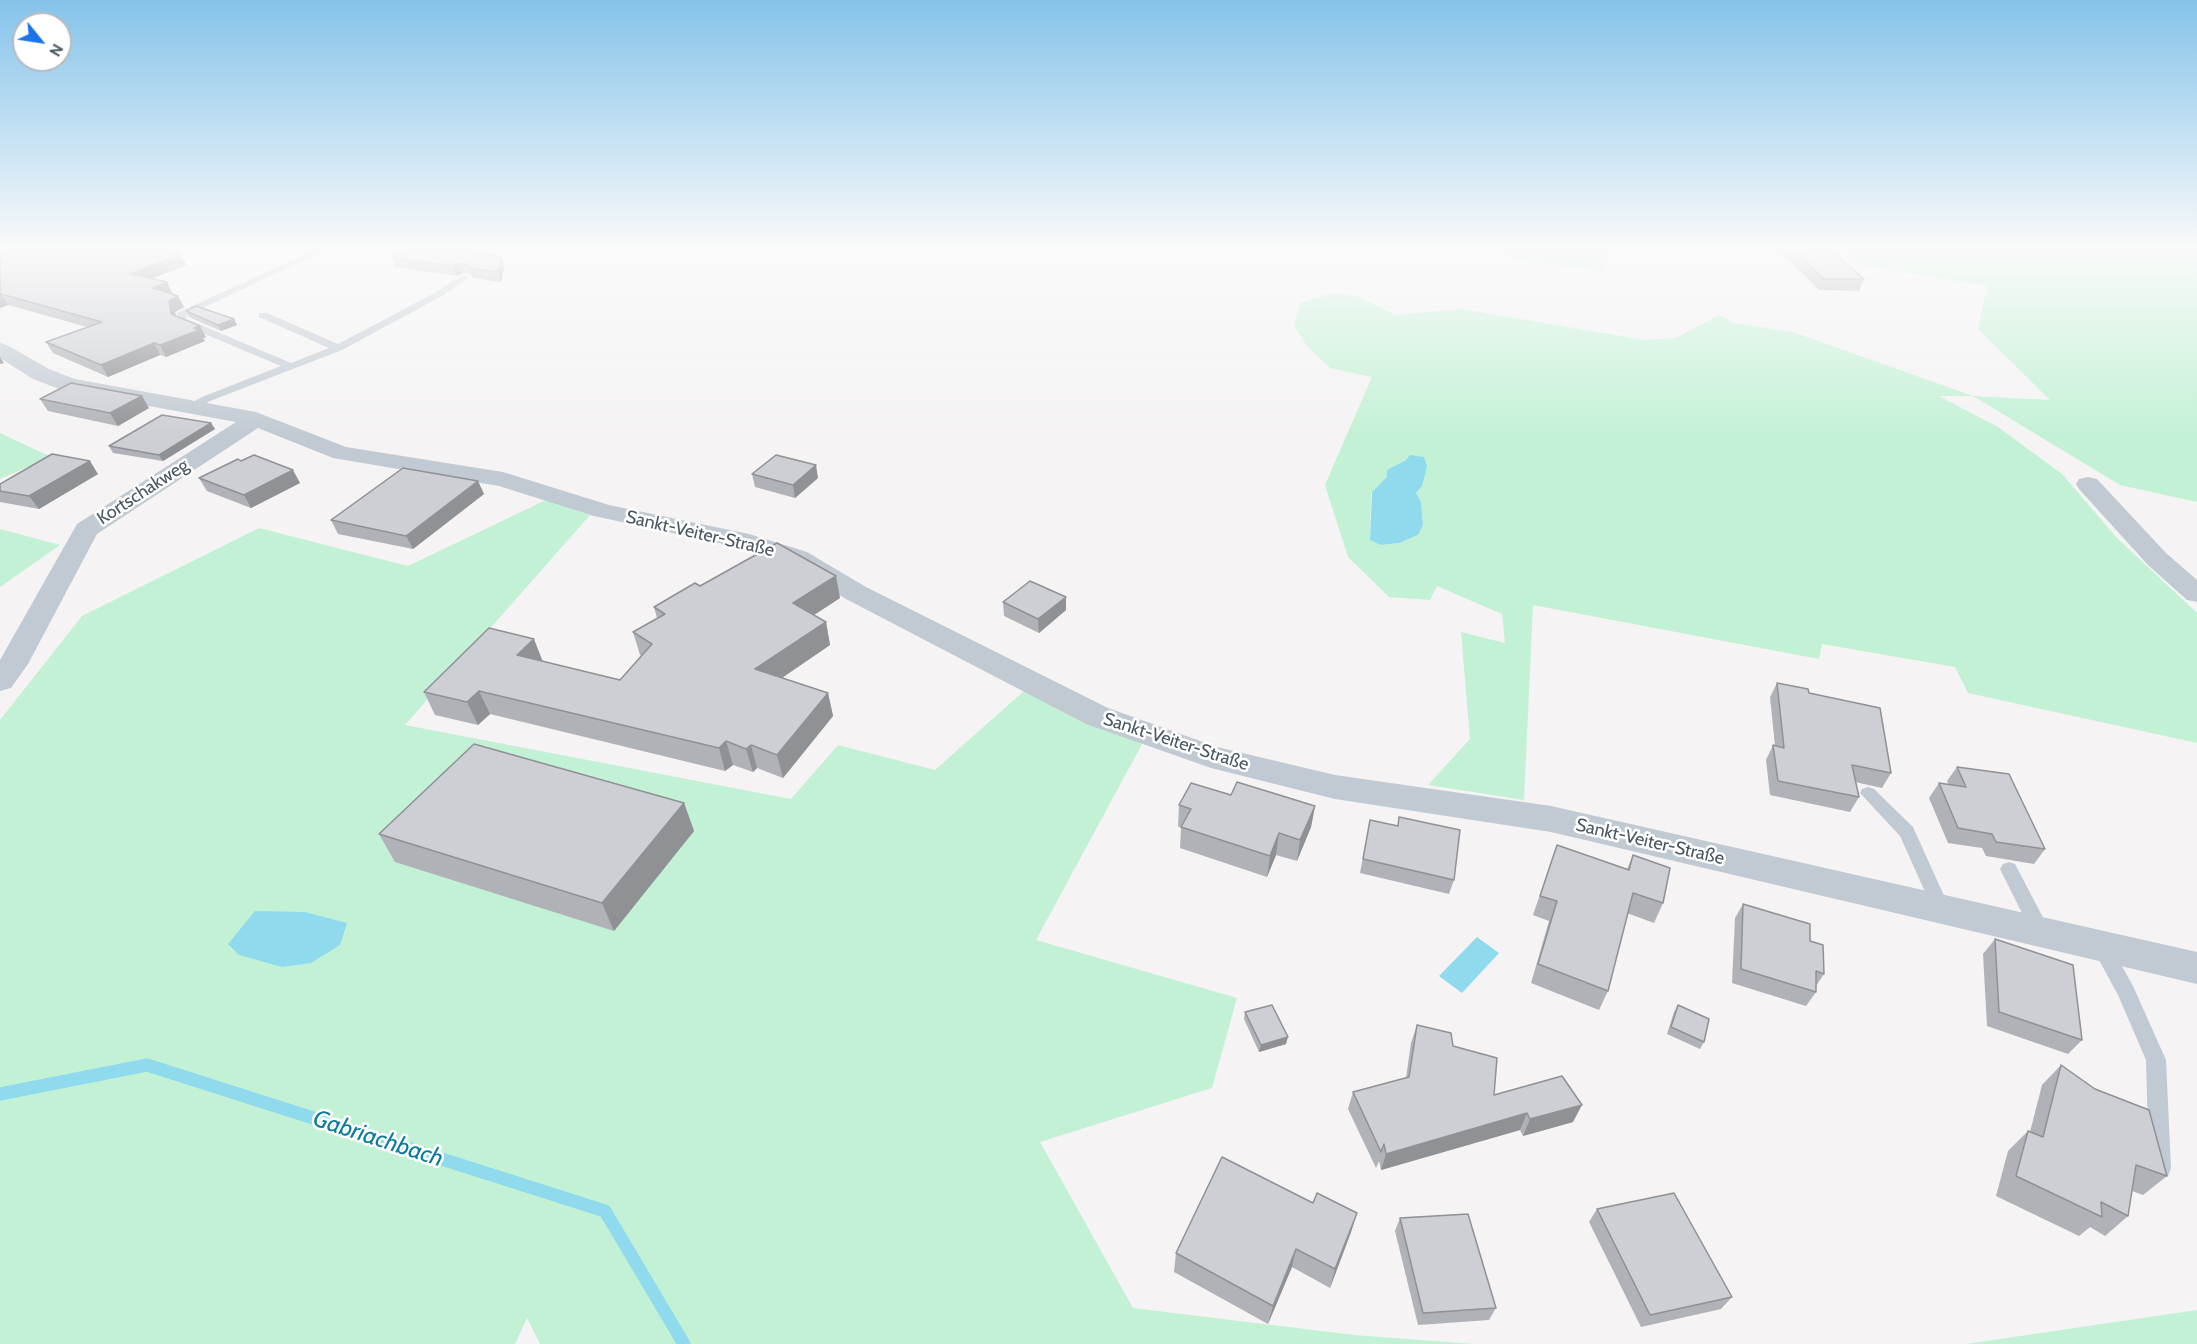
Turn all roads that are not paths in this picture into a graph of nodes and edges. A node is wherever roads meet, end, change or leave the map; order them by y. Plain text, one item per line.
1 (188, 312) edge
2 (406, 312) edge
3 (263, 315) dead end
4 (338, 348) junction
5 (0, 349) edge
6 (290, 366) junction
7 (192, 407) junction
8 (256, 419) junction
9 (2088, 484) dead end
10 (2197, 594) edge
11 (0, 681) edge
12 (1868, 793) dead end
13 (2009, 869) dead end
14 (1941, 909) junction
15 (2041, 932) junction
16 (2100, 945) junction
17 (2197, 968) edge
18 (2160, 1174) edge

1 - 6 lane
2 - 4 lane
3 - 4 lane
4 - 6 lane
5 - 7 street, Sankt-Veiter-Straße
6 - 7 lane
7 - 8 street, Sankt-Veiter-Straße
8 - 11 street, Kortschakweg
8 - 14 street, Sankt-Veiter-Straße
9 - 10 street
12 - 14 lane
13 - 15 lane
14 - 15 street, Sankt-Veiter-Straße
15 - 16 street, Sankt-Veiter-Straße
16 - 17 street, Sankt-Veiter-Straße
16 - 18 lane

